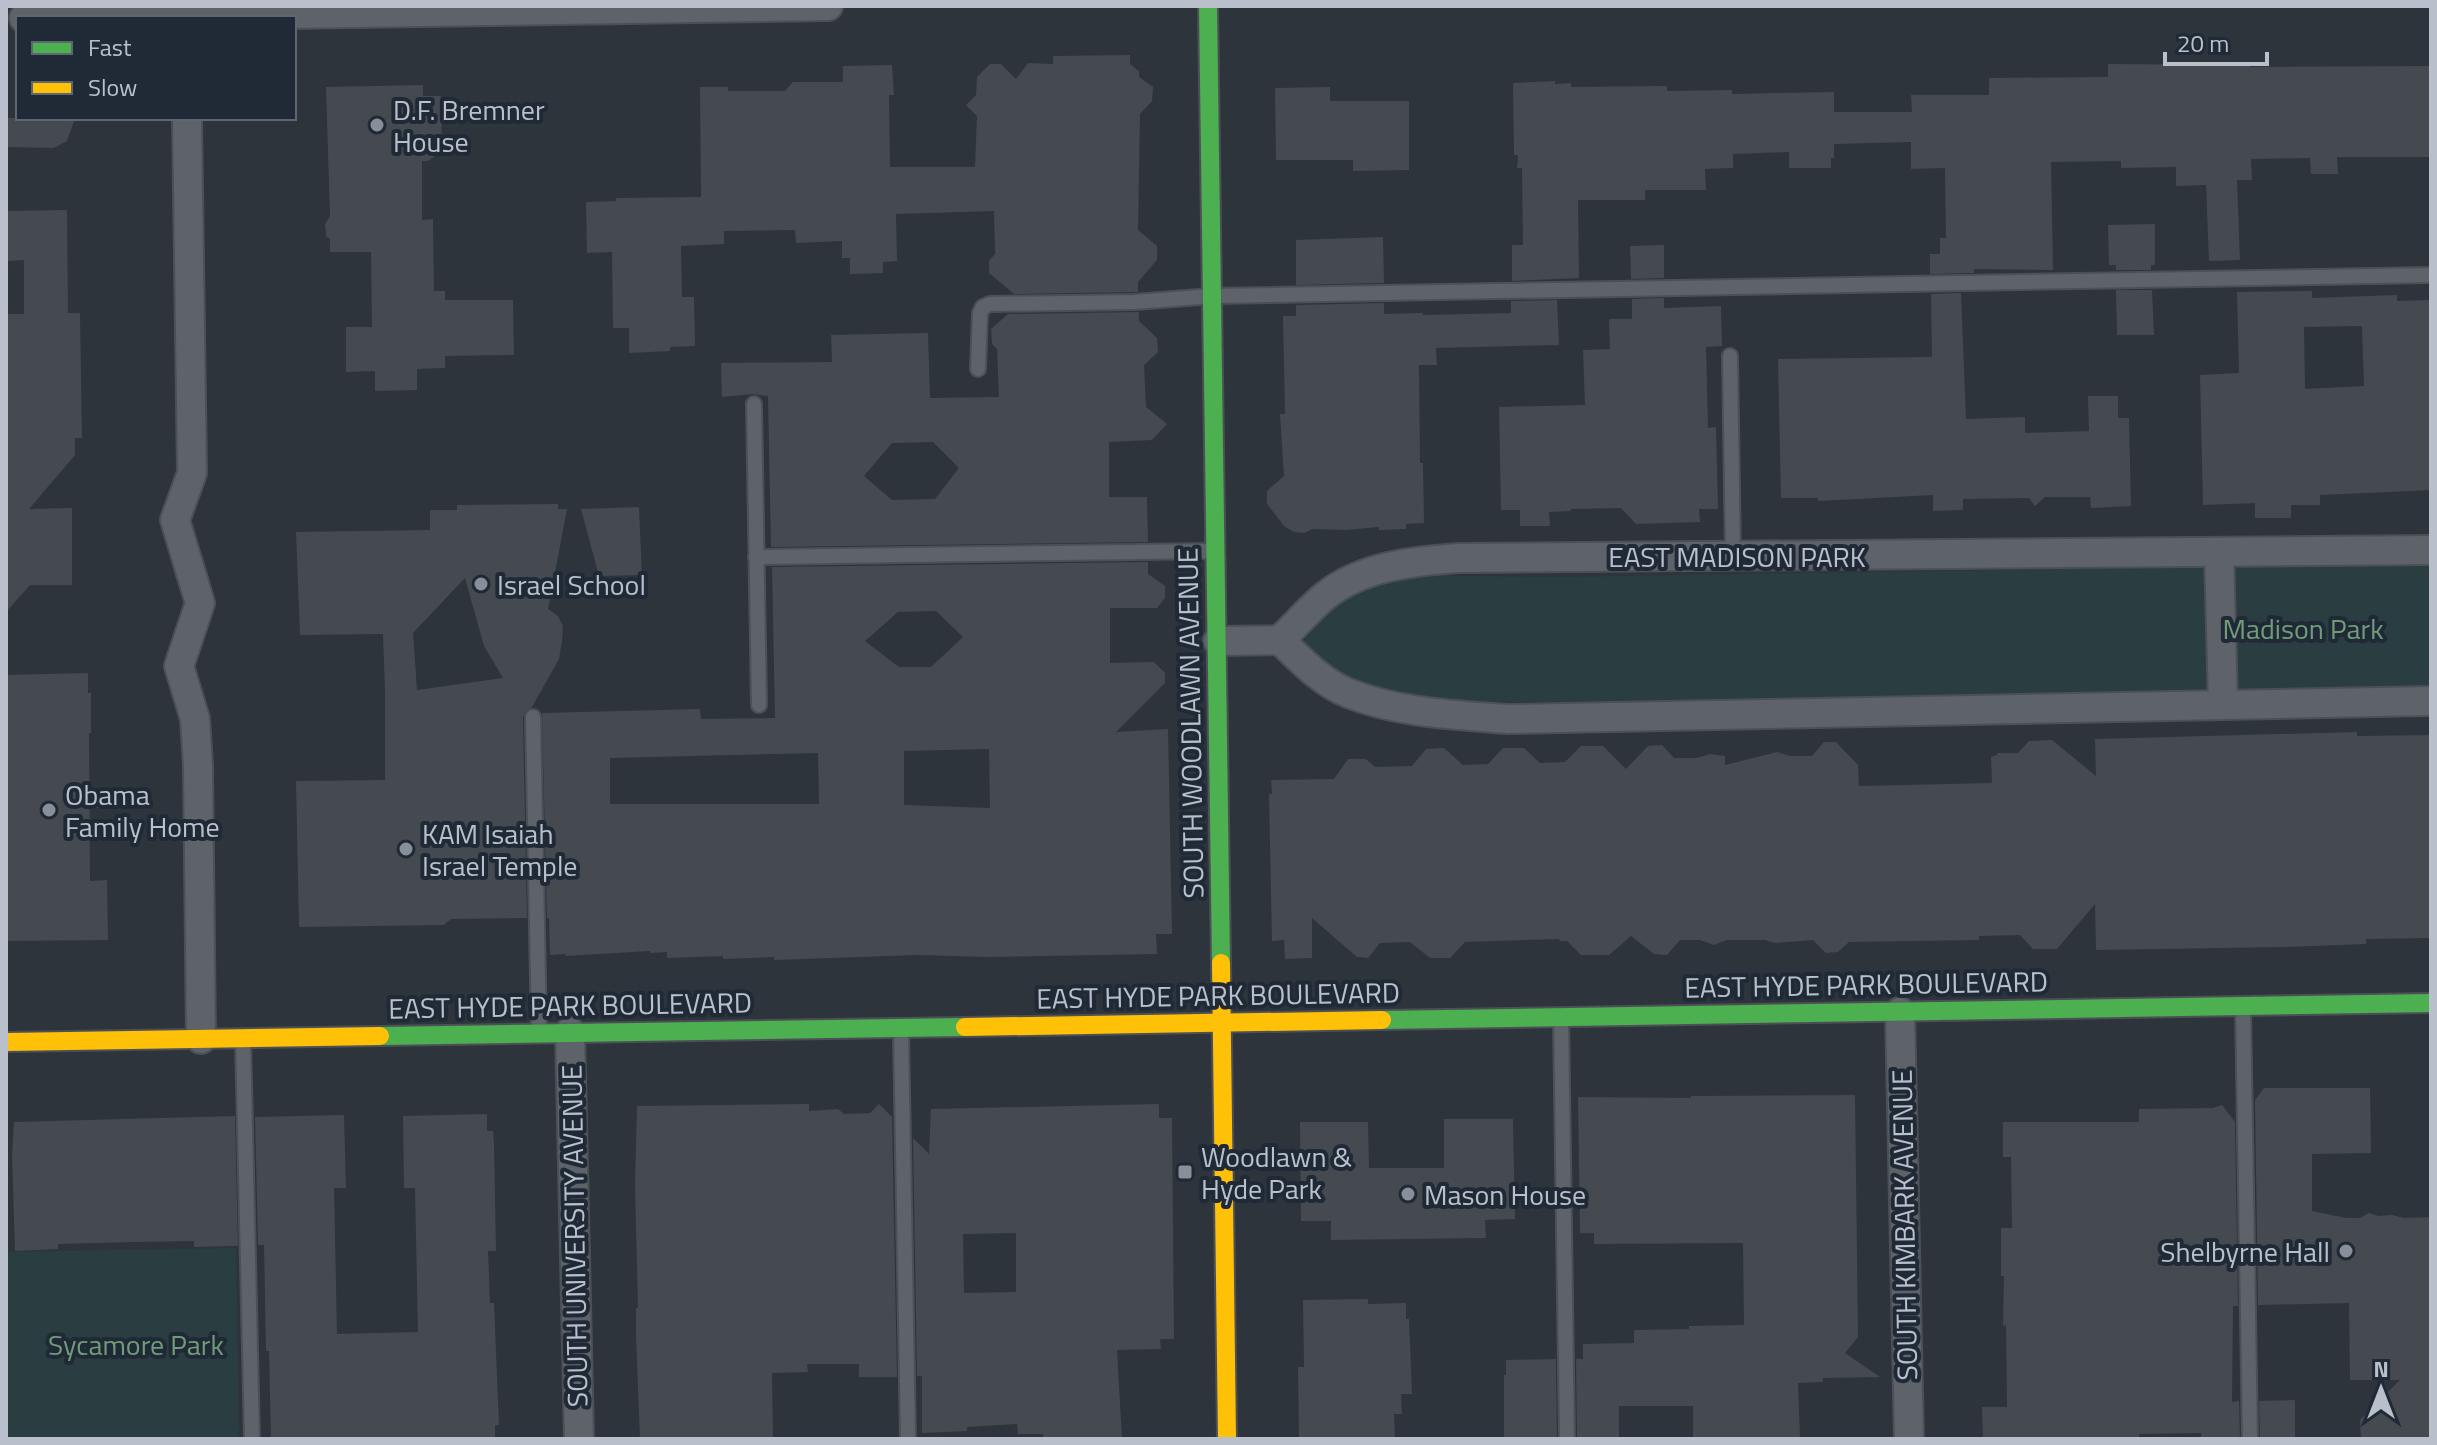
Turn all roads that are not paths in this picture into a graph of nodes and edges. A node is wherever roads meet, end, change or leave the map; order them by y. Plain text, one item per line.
1 (828, 6) edge
2 (1208, 6) edge
3 (185, 13) edge
4 (88, 16) edge
5 (187, 120) edge
6 (2431, 275) edge
7 (1212, 296) junction
8 (1730, 356) dead end
9 (978, 369) dead end
10 (754, 404) dead end
11 (2431, 550) edge
12 (1215, 551) junction
13 (2219, 552) junction
14 (1733, 556) junction
15 (756, 557) junction
16 (1280, 640) junction
17 (1218, 641) junction
18 (2431, 701) edge
19 (2223, 704) junction
20 (759, 705) dead end
21 (533, 717) dead end
22 (2431, 1003) edge
23 (2243, 1006) junction
24 (1900, 1012) junction
25 (1561, 1017) junction
26 (1221, 1023) junction
27 (901, 1028) junction
28 (570, 1032) junction
29 (539, 1033) junction
30 (243, 1038) junction
31 (201, 1039) junction
32 (6, 1042) edge
33 (252, 1439) edge
34 (579, 1439) edge
35 (908, 1439) edge
36 (1227, 1439) edge
37 (1567, 1439) edge
38 (1909, 1439) edge
39 (2250, 1439) edge

1 - 3 street
2 - 7 main road, SOUTH WOODLAWN AVENUE
3 - 4 street
5 - 31 street
6 - 7 lane
7 - 9 lane
7 - 12 main road, SOUTH WOODLAWN AVENUE
8 - 14 lane
10 - 15 lane
11 - 13 street, EAST MADISON PARK
12 - 15 lane
12 - 17 main road, SOUTH WOODLAWN AVENUE
13 - 14 street, EAST MADISON PARK
13 - 19 street
14 - 16 street, EAST MADISON PARK
15 - 20 lane
16 - 17 street
16 - 19 street
17 - 26 main road, SOUTH WOODLAWN AVENUE
18 - 19 street
21 - 29 lane
22 - 23 main road, EAST HYDE PARK BOULEVARD
23 - 24 main road, EAST HYDE PARK BOULEVARD
23 - 39 lane
24 - 25 main road, EAST HYDE PARK BOULEVARD
24 - 38 street, SOUTH KIMBARK AVENUE
25 - 26 main road, EAST HYDE PARK BOULEVARD
25 - 37 lane
26 - 27 main road, EAST HYDE PARK BOULEVARD
26 - 36 main road, SOUTH WOODLAWN AVENUE
27 - 28 main road, EAST HYDE PARK BOULEVARD
27 - 35 lane
28 - 29 main road, EAST HYDE PARK BOULEVARD
28 - 34 street, SOUTH UNIVERSITY AVENUE
29 - 30 main road, EAST HYDE PARK BOULEVARD
30 - 31 main road, EAST HYDE PARK BOULEVARD
30 - 33 lane
31 - 32 main road, EAST HYDE PARK BOULEVARD

